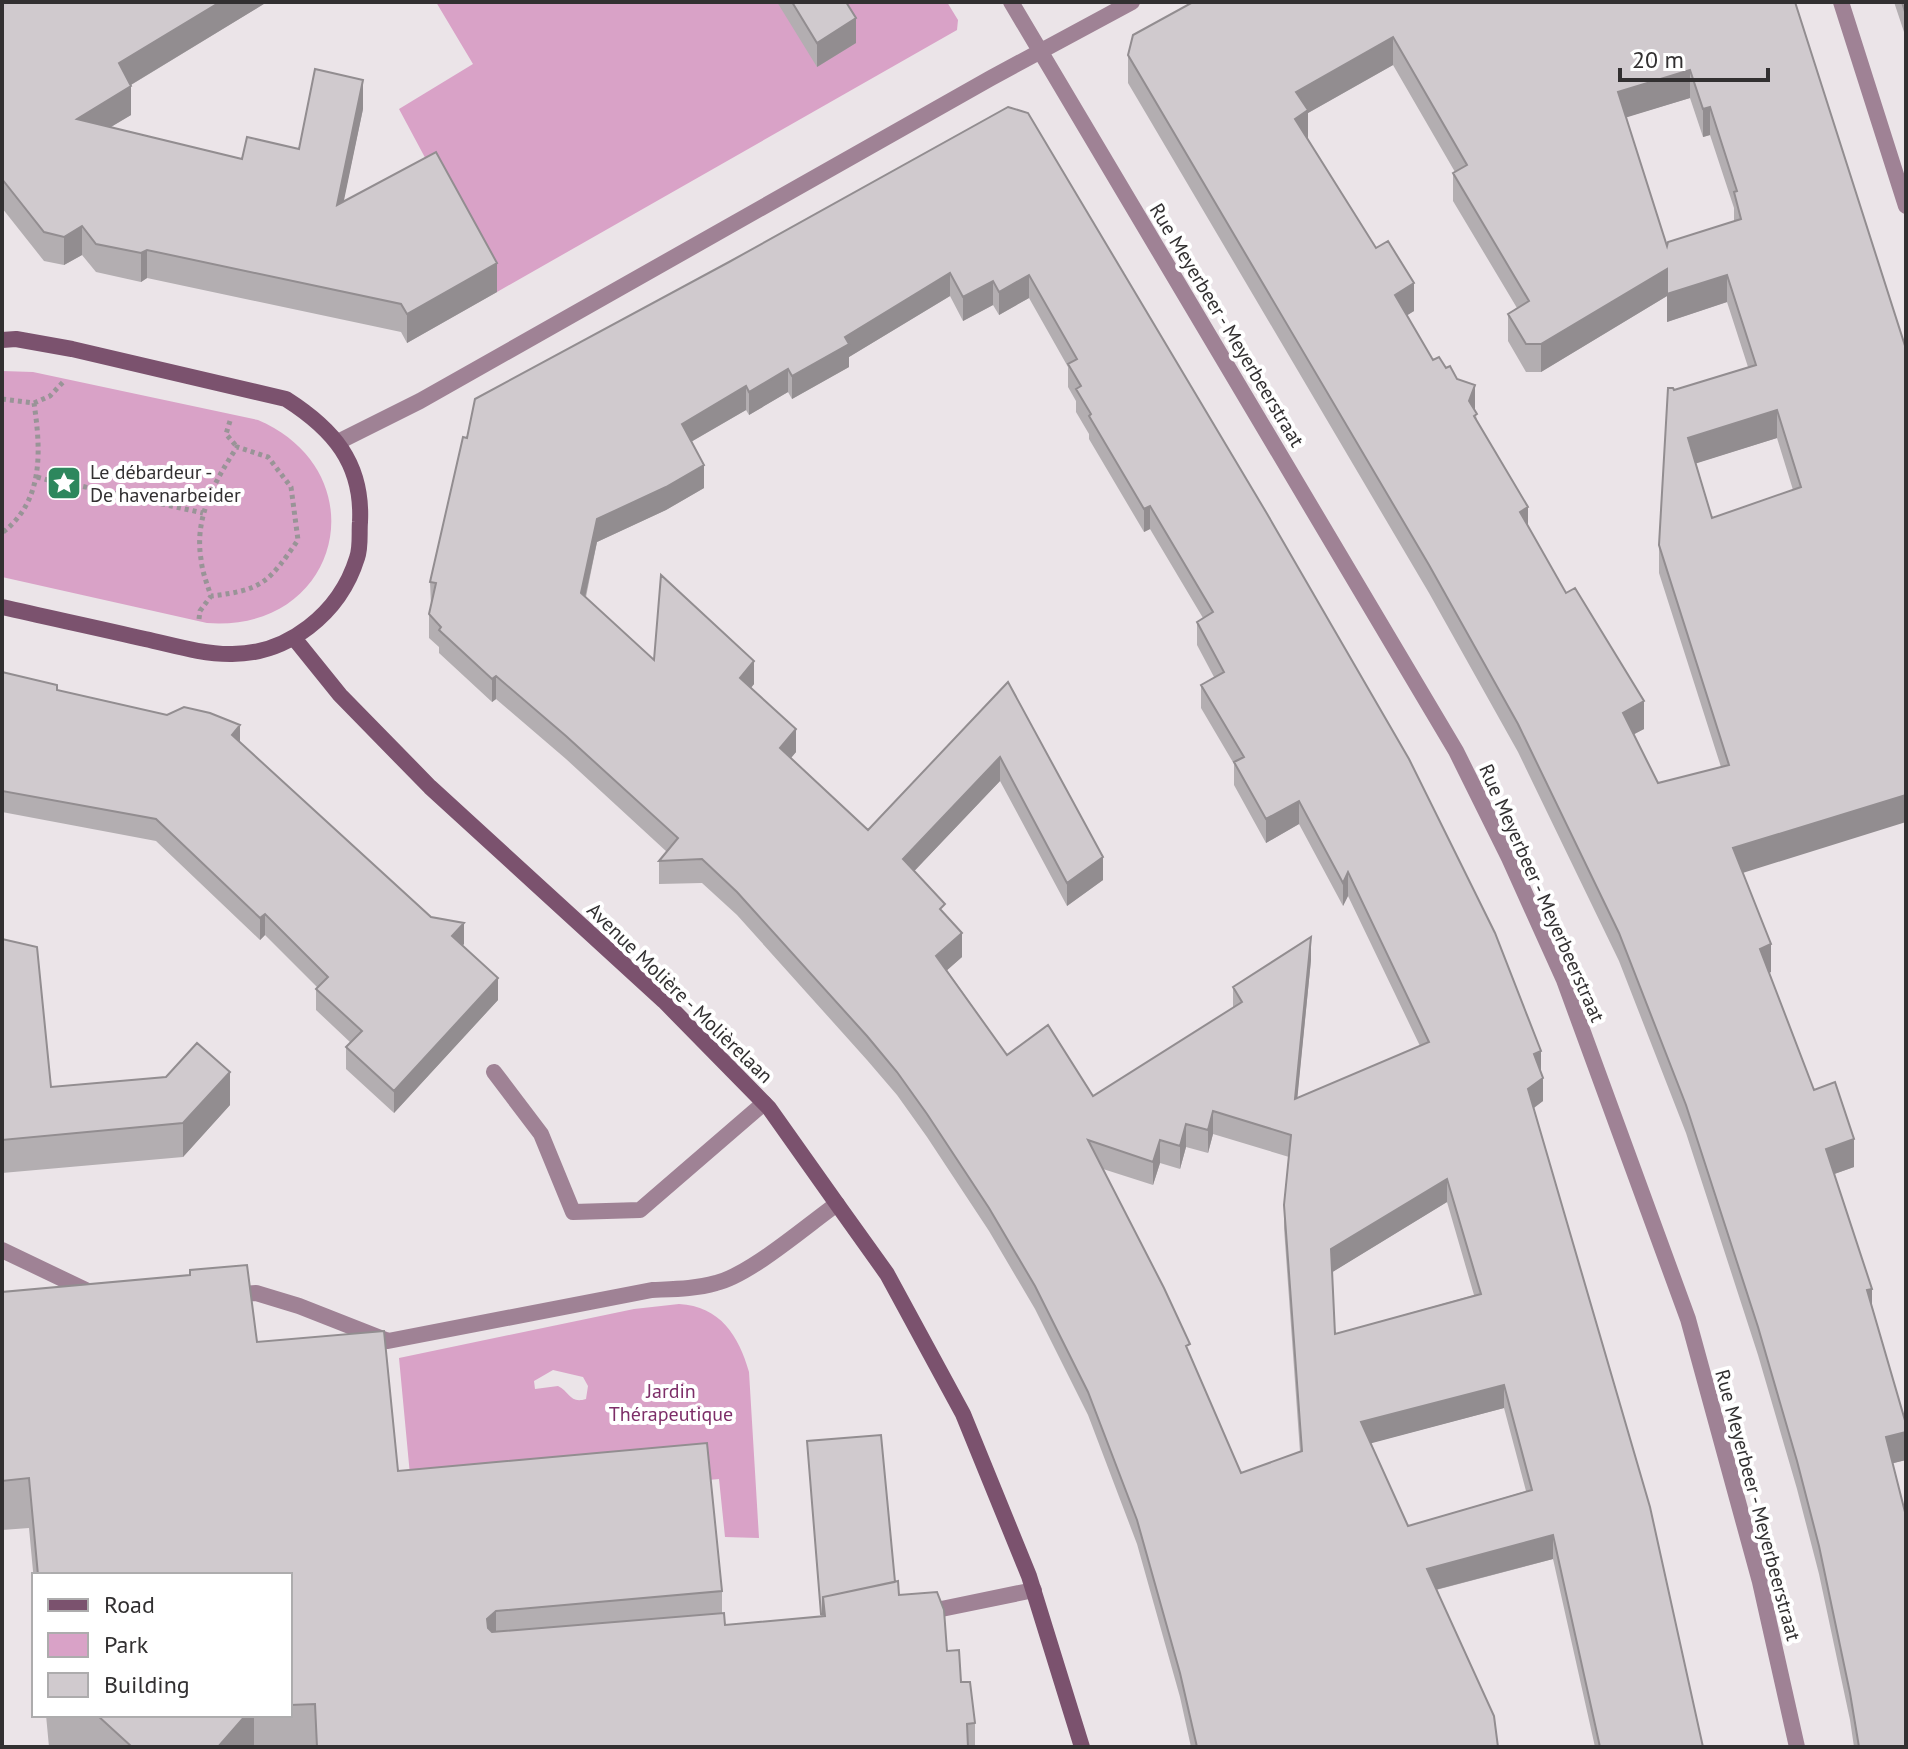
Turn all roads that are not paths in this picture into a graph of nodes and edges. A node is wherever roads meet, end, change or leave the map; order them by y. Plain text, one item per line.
1 (1011, 2) edge
2 (1132, 2) edge
3 (1841, 2) edge
4 (1040, 51) junction
5 (1906, 206) edge
6 (2, 340) edge
7 (338, 442) junction
8 (2, 607) edge
9 (294, 638) junction
10 (494, 1072) dead end
11 (764, 1103) junction
12 (837, 1204) junction
13 (2, 1250) edge
14 (209, 1297) edge
15 (114, 1304) edge
16 (1034, 1590) junction
17 (913, 1615) edge
18 (1082, 1747) edge
19 (1797, 1747) edge

1 - 4 street, Rue Meyerbeer - Meyerbeerstraat
2 - 4 street
3 - 5 street
4 - 7 street
4 - 19 street, Rue Meyerbeer - Meyerbeerstraat
6 - 7 street
7 - 9 street
8 - 9 street
9 - 11 street, Avenue Molière - Molièrelaan
10 - 11 street
11 - 12 street, Avenue Molière - Molièrelaan
12 - 14 street
12 - 16 street, Avenue Molière - Molièrelaan
13 - 15 street
16 - 17 street
16 - 18 street, Avenue Molière - Molièrelaan

